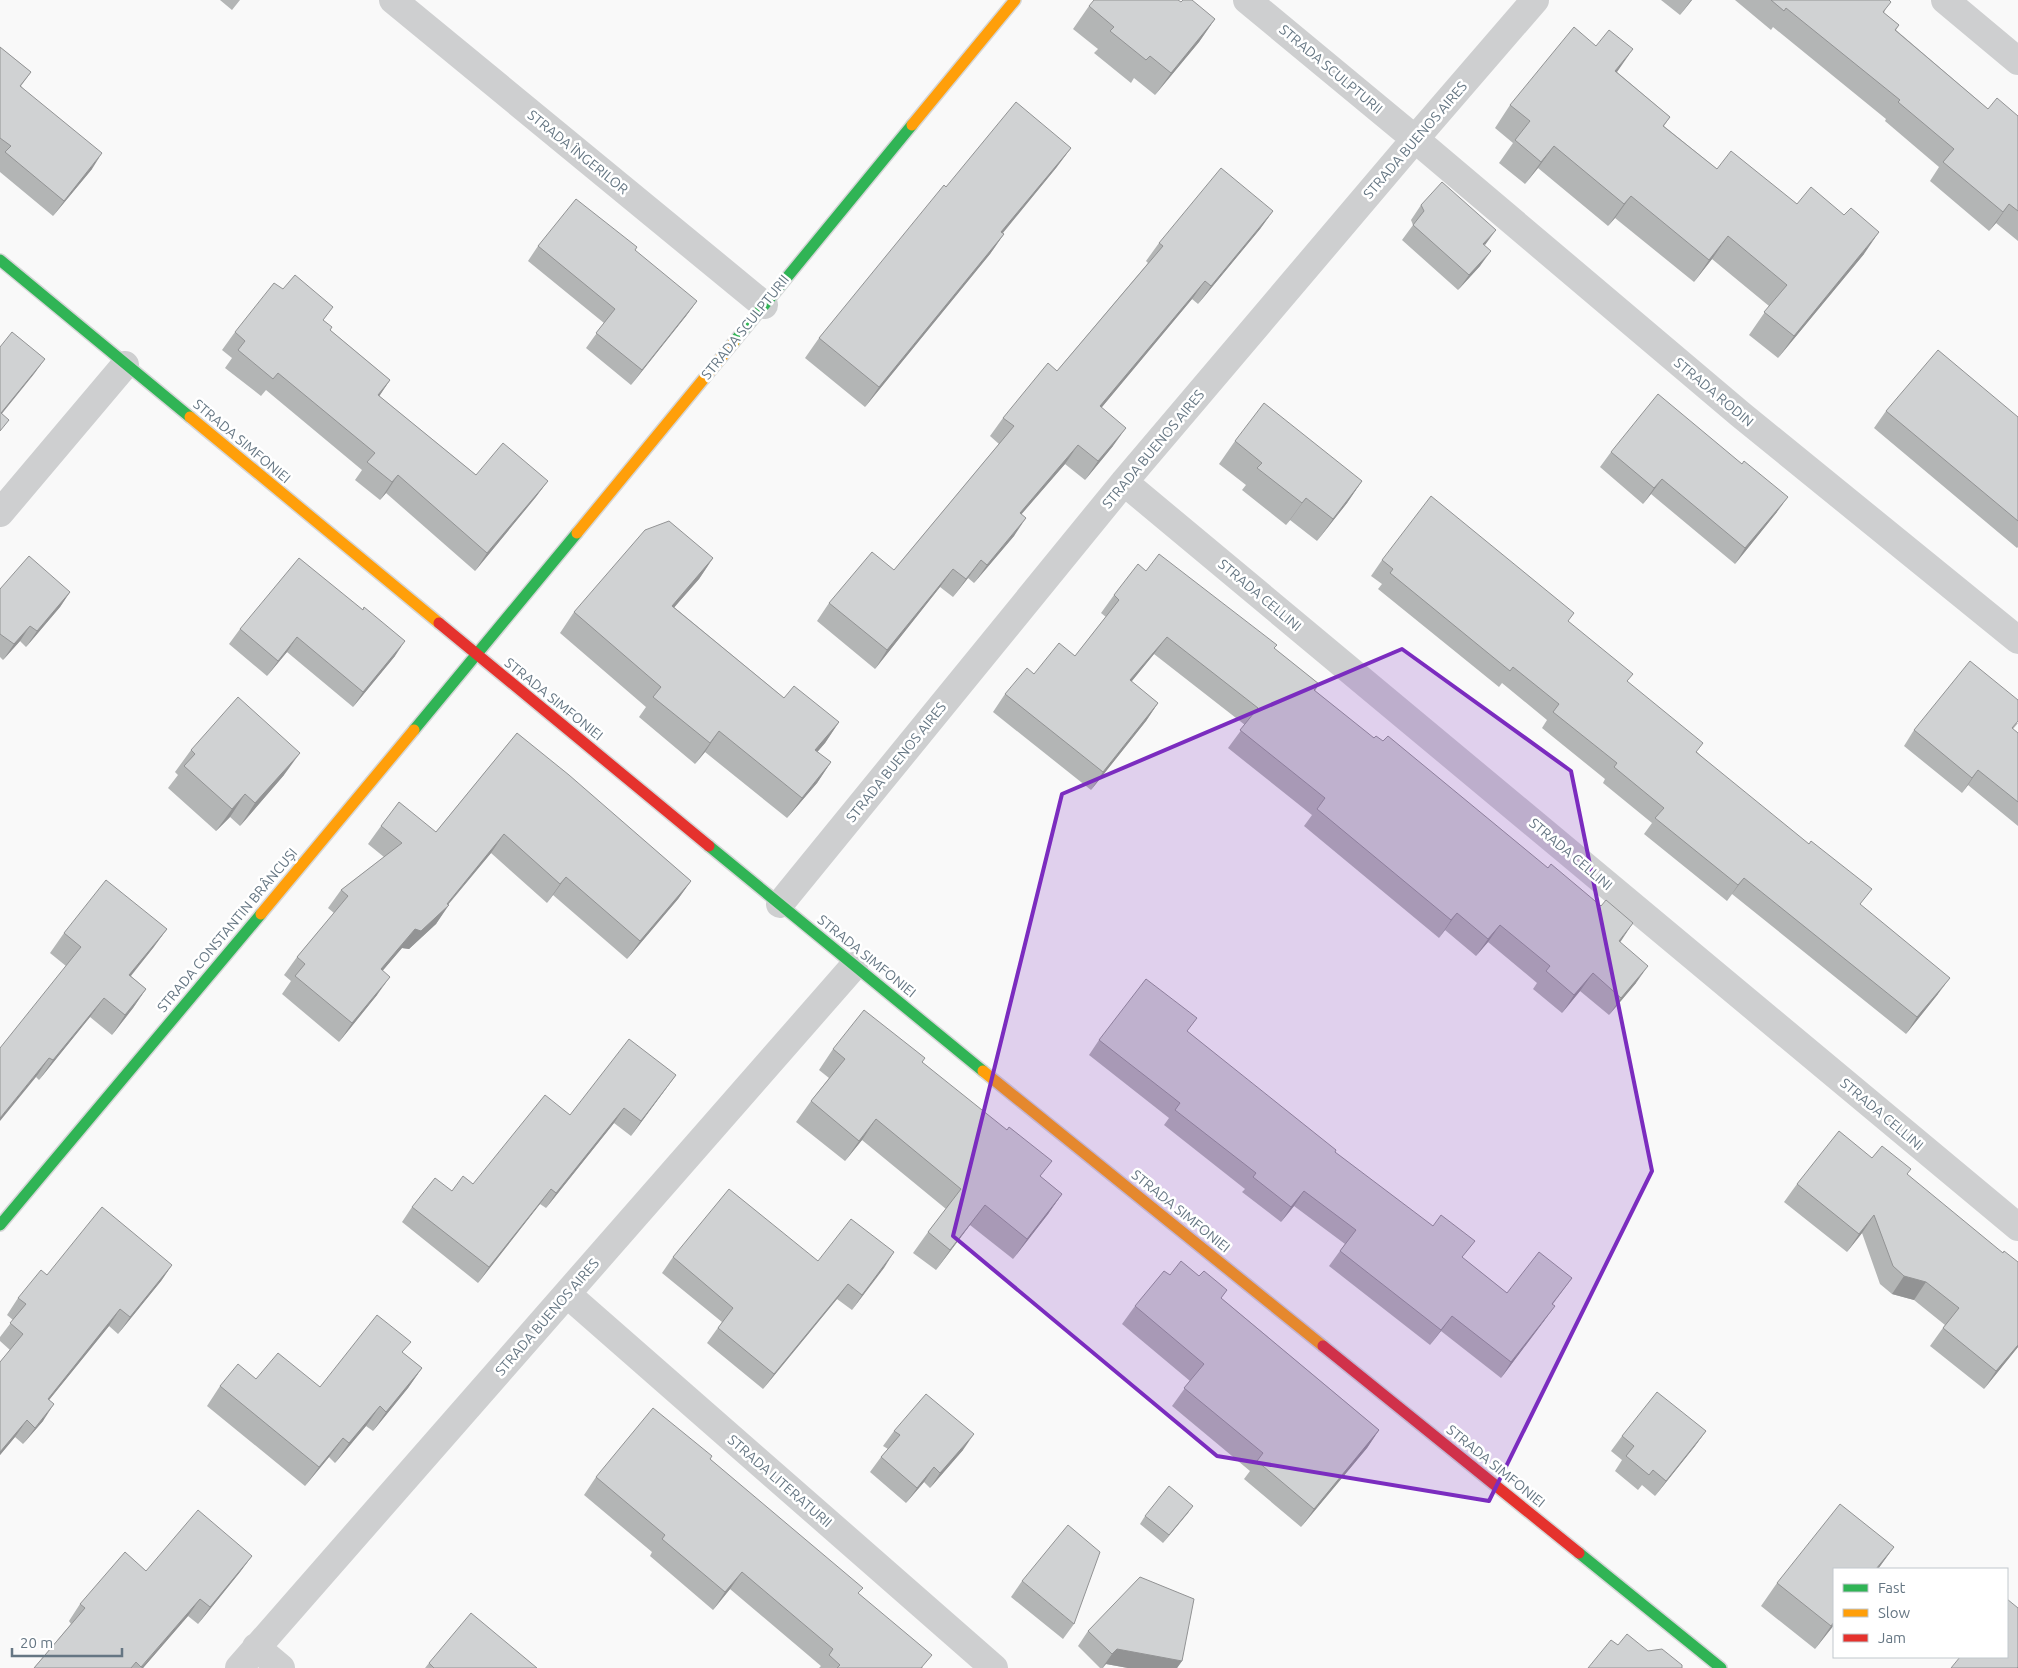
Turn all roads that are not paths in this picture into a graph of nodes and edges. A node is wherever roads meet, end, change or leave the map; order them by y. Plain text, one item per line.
1 (393, 0) edge
2 (1014, 0) edge
3 (1247, 0) edge
4 (1535, 0) edge
5 (1945, 0) edge
6 (2018, 61) edge
7 (1415, 138) junction
8 (0, 260) edge
9 (764, 305) junction
10 (125, 364) junction
11 (1124, 482) junction
12 (0, 513) edge
13 (2018, 640) edge
14 (477, 655) junction
15 (780, 904) junction
16 (854, 966) junction
17 (0, 1225) edge
18 (2018, 1227) edge
19 (567, 1294) junction
20 (256, 1647) junction
21 (239, 1668) edge
22 (281, 1668) edge
23 (994, 1668) edge
24 (1721, 1668) edge

1 - 9 street, STRADA ÎNGERILOR
2 - 9 street, STRADA SCULPTURII
3 - 7 street, STRADA SCULPTURII
4 - 7 street, STRADA BUENOS AIRES
5 - 6 street
7 - 11 street, STRADA BUENOS AIRES
7 - 13 street, STRADA RODIN
8 - 10 street, STRADA SIMFONIEI
9 - 14 street, STRADA SCULPTURII
10 - 12 street
10 - 14 street, STRADA SIMFONIEI
11 - 15 street, STRADA BUENOS AIRES
11 - 18 street, STRADA CELLINI
14 - 15 street, STRADA SIMFONIEI
14 - 17 street, STRADA CONSTANTIN BRÂNCUȘI
15 - 16 street, STRADA SIMFONIEI
16 - 19 street, STRADA BUENOS AIRES
16 - 24 street, STRADA SIMFONIEI
19 - 20 street, STRADA BUENOS AIRES
19 - 23 street, STRADA LITERATURII
20 - 21 street, STRADA BUENOS AIRES
20 - 22 street

